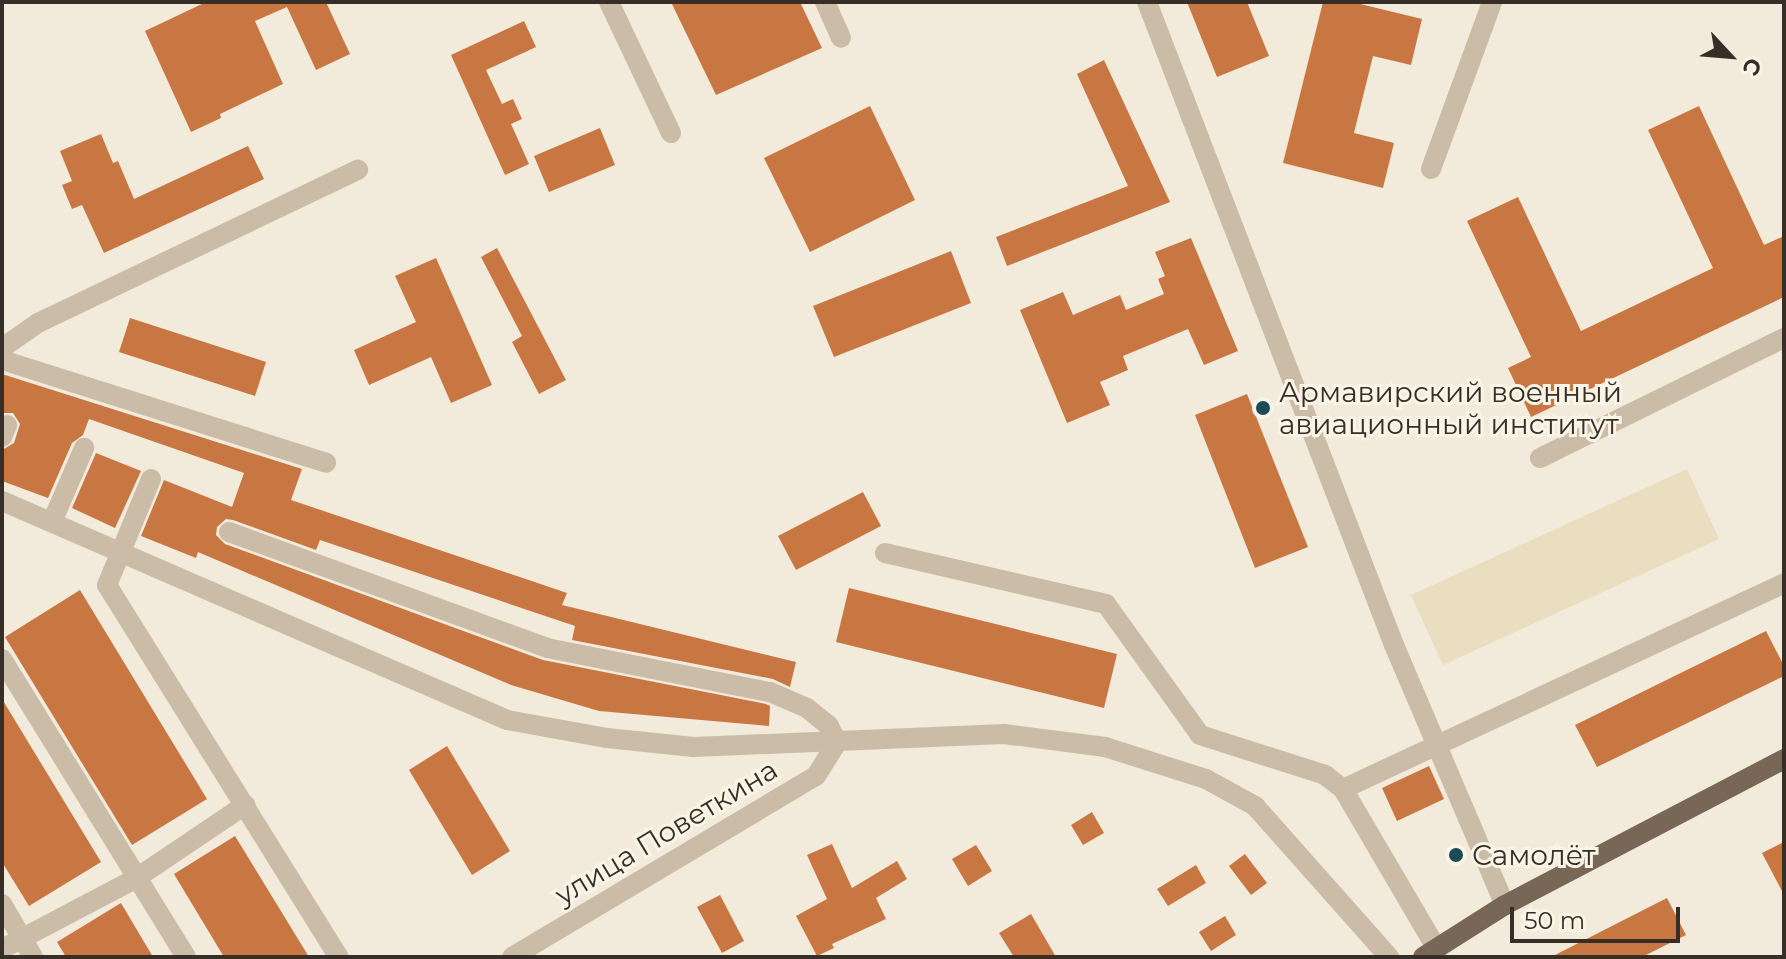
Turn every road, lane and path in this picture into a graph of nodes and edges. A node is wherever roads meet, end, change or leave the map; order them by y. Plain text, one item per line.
1 (609, 2) edge
2 (825, 2) edge
3 (1147, 2) edge
4 (1492, 2) edge
5 (841, 38) dead end
6 (671, 133) dead end
7 (1431, 169) dead end
8 (358, 170) dead end
9 (1784, 338) edge
10 (2, 348) edge
11 (2, 360) edge
12 (84, 448) dead end
13 (1540, 458) dead end
14 (326, 463) dead end
15 (151, 479) dead end
16 (2, 501) edge
17 (52, 522) junction
18 (229, 532) dead end
19 (885, 553) dead end
20 (121, 555) junction
21 (1784, 583) edge
22 (2, 659) edge
23 (837, 742) junction
24 (1438, 747) junction
25 (1784, 759) edge
26 (1343, 789) junction
27 (245, 805) junction
28 (135, 879) junction
29 (2, 904) edge
30 (1505, 905) junction
31 (21, 938) junction
32 (2, 949) edge
33 (1430, 953) edge
34 (33, 957) edge
35 (186, 957) edge
36 (339, 957) edge
37 (512, 957) edge
38 (1389, 957) edge

1 - 6 street
2 - 5 street
3 - 24 street
4 - 7 street
8 - 10 street
9 - 13 street
11 - 14 street
12 - 17 street
15 - 20 street
16 - 17 street
17 - 20 street
18 - 23 street
19 - 26 street
20 - 23 street
20 - 27 street
21 - 24 street
22 - 28 street
23 - 37 street, улица Поветкина
23 - 38 street
24 - 26 street
24 - 30 street
25 - 30 main road
26 - 33 street
27 - 28 street
27 - 36 street
28 - 31 street
28 - 35 street
29 - 31 street
30 - 33 main road
31 - 32 street
31 - 34 street

